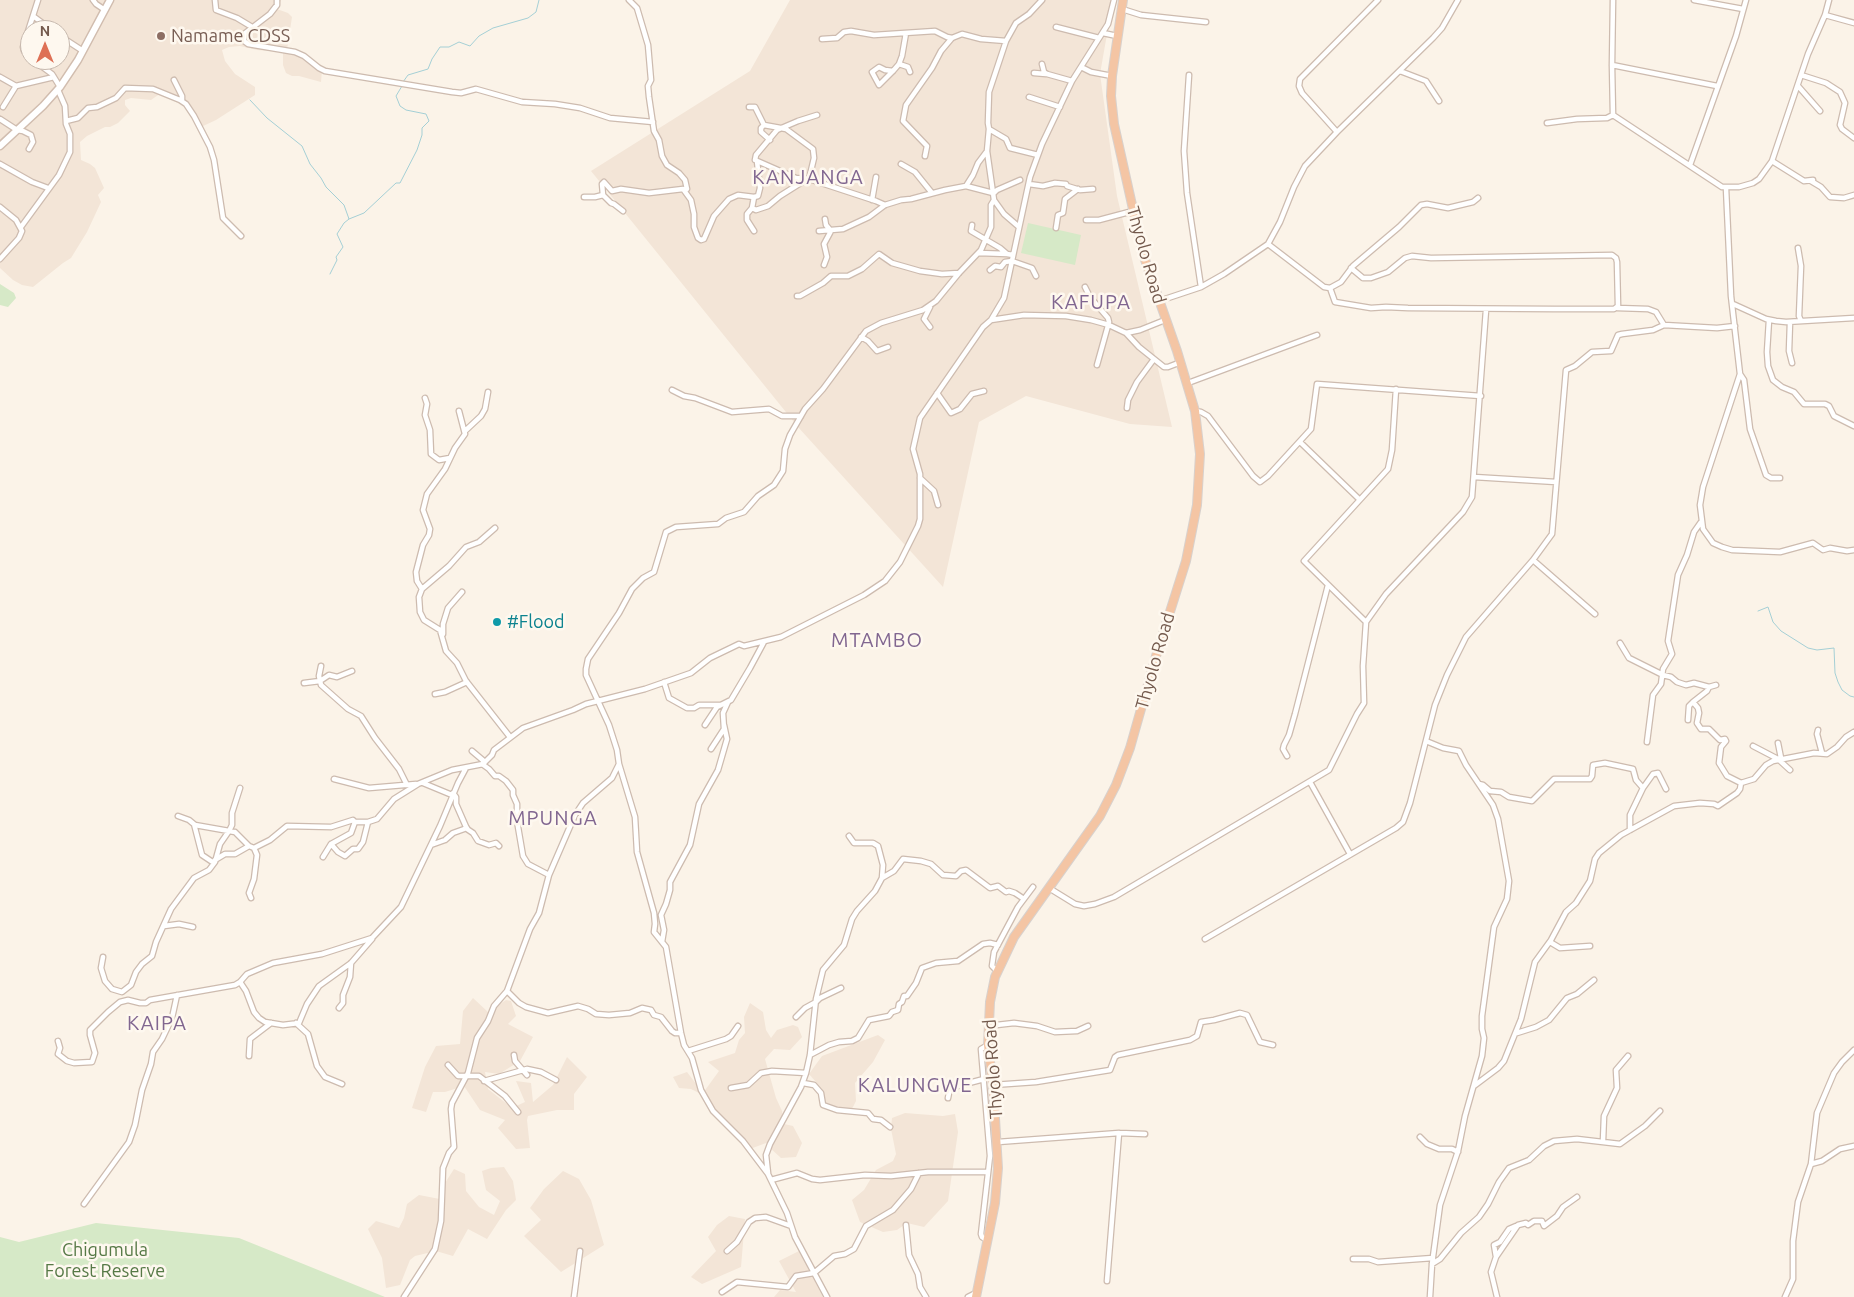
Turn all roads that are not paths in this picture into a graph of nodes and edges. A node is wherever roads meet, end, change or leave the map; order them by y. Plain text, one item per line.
1 (38, 0) edge
2 (93, 0) edge
3 (110, 0) edge
4 (216, 0) edge
5 (277, 0) edge
6 (628, 0) edge
7 (1042, 0) edge
8 (1114, 0) edge
9 (1124, 0) edge
10 (1378, 0) edge
11 (1458, 0) edge
12 (1613, 0) edge
13 (1694, 0) edge
14 (1746, 0) edge
15 (1829, 0) edge
16 (1122, 9) junction
17 (1744, 9) junction
18 (105, 10) junction
19 (1825, 15) junction
20 (33, 16) junction
21 (32, 20) edge
22 (38, 20) edge
23 (1206, 22) dead end
24 (1854, 23) edge
25 (252, 27) junction
26 (1056, 27) dead end
27 (906, 33) junction
28 (1103, 33) junction
29 (1117, 36) junction
30 (952, 38) junction
31 (1099, 38) junction
32 (822, 39) dead end
33 (1006, 41) junction
34 (70, 43) edge
35 (83, 51) junction
36 (899, 64) junction
37 (1042, 64) dead end
38 (1612, 65) junction
39 (1081, 67) junction
40 (45, 70) edge
41 (893, 71) junction
42 (1400, 71) junction
43 (910, 72) dead end
44 (1034, 73) dead end
45 (1047, 74) junction
46 (1189, 75) dead end
47 (1801, 75) junction
48 (1112, 76) junction
49 (0, 77) edge
50 (54, 77) junction
51 (174, 80) dead end
52 (1072, 81) junction
53 (16, 86) junction
54 (1717, 86) junction
55 (1798, 86) junction
56 (59, 88) junction
57 (1029, 97) dead end
58 (182, 101) junction
59 (1439, 101) dead end
60 (1060, 106) junction
61 (3, 107) dead end
62 (749, 107) dead end
63 (1820, 110) dead end
64 (817, 115) dead end
65 (1613, 115) junction
66 (0, 119) edge
67 (66, 121) junction
68 (653, 122) junction
69 (1547, 123) dead end
70 (764, 126) junction
71 (781, 128) junction
72 (988, 129) junction
73 (17, 130) junction
74 (1337, 132) junction
75 (1854, 138) edge
76 (770, 140) junction
77 (0, 146) edge
78 (29, 149) dead end
79 (987, 152) junction
80 (1038, 155) junction
81 (925, 156) dead end
82 (1772, 161) junction
83 (757, 162) junction
84 (0, 164) edge
85 (900, 164) dead end
86 (1690, 165) junction
87 (876, 177) dead end
88 (808, 180) junction
89 (1020, 180) dead end
90 (1029, 184) junction
91 (966, 186) junction
92 (48, 188) junction
93 (1726, 188) junction
94 (1078, 189) junction
95 (1093, 189) dead end
96 (685, 191) junction
97 (932, 193) junction
98 (993, 194) junction
99 (603, 195) junction
100 (1854, 195) edge
101 (584, 197) dead end
102 (754, 197) junction
103 (1478, 198) dead end
104 (872, 200) junction
105 (994, 200) junction
106 (885, 206) junction
107 (0, 207) edge
108 (752, 208) junction
109 (1132, 211) junction
110 (623, 212) dead end
111 (825, 219) dead end
112 (1086, 220) dead end
113 (972, 225) dead end
114 (21, 227) junction
115 (1019, 227) junction
116 (1056, 228) dead end
117 (819, 231) dead end
118 (831, 231) junction
119 (754, 232) dead end
120 (241, 236) dead end
121 (986, 241) junction
122 (1268, 244) junction
123 (1798, 248) dead end
124 (980, 252) junction
125 (1007, 254) junction
126 (1013, 255) junction
127 (0, 259) edge
128 (1012, 262) junction
129 (824, 265) dead end
130 (1351, 268) junction
131 (990, 270) dead end
132 (959, 273) junction
133 (1036, 276) dead end
134 (1085, 287) dead end
135 (1201, 287) junction
136 (1330, 288) junction
137 (796, 296) dead end
138 (1159, 301) junction
139 (1733, 304) junction
140 (930, 306) junction
141 (1617, 308) junction
142 (1486, 310) junction
143 (1854, 318) edge
144 (992, 320) junction
145 (1166, 320) junction
146 (1770, 320) junction
147 (1801, 321) junction
148 (1790, 322) junction
149 (1109, 325) junction
150 (1664, 325) junction
151 (1735, 326) junction
152 (930, 327) dead end
153 (1126, 333) junction
154 (1317, 335) dead end
155 (861, 338) junction
156 (888, 347) dead end
157 (1154, 360) junction
158 (1181, 362) junction
159 (1792, 363) dead end
160 (1097, 365) dead end
161 (1740, 374) junction
162 (1188, 383) junction
163 (1396, 389) junction
164 (672, 390) dead end
165 (984, 391) dead end
166 (488, 392) dead end
167 (937, 393) junction
168 (1481, 396) junction
169 (425, 398) dead end
170 (1128, 408) dead end
171 (459, 412) dead end
172 (1195, 412) junction
173 (801, 416) junction
174 (1854, 426) edge
175 (465, 431) junction
176 (1300, 442) junction
177 (450, 458) junction
178 (920, 478) junction
179 (1474, 478) junction
180 (1780, 478) dead end
181 (1556, 482) junction
182 (1359, 500) junction
183 (938, 506) dead end
184 (1701, 522) junction
185 (495, 528) dead end
186 (1854, 550) edge
187 (1533, 560) junction
188 (1328, 585) junction
189 (422, 589) junction
190 (462, 592) dead end
191 (1595, 614) dead end
192 (1366, 622) junction
193 (443, 640) junction
194 (764, 642) junction
195 (1620, 643) dead end
196 (321, 666) dead end
197 (352, 670) dead end
198 (1663, 675) junction
199 (320, 681) junction
200 (467, 682) junction
201 (664, 682) junction
202 (304, 683) dead end
203 (1716, 685) dead end
204 (1709, 688) junction
205 (435, 694) dead end
206 (598, 700) junction
207 (728, 702) junction
208 (1693, 702) junction
209 (720, 705) junction
210 (1688, 720) dead end
211 (705, 725) dead end
212 (724, 725) junction
213 (1818, 730) dead end
214 (1854, 732) edge
215 (510, 737) junction
216 (1426, 741) junction
217 (1647, 742) dead end
218 (1778, 743) dead end
219 (1752, 746) dead end
220 (711, 750) dead end
221 (472, 751) dead end
222 (1822, 753) junction
223 (1287, 756) dead end
224 (1780, 758) junction
225 (483, 763) junction
226 (620, 764) junction
227 (466, 768) junction
228 (1790, 770) dead end
229 (334, 779) dead end
230 (1310, 782) junction
231 (420, 783) junction
232 (1741, 783) junction
233 (406, 784) junction
234 (1479, 784) junction
235 (240, 788) dead end
236 (1643, 788) junction
237 (1666, 789) dead end
238 (453, 794) junction
239 (178, 816) dead end
240 (356, 822) junction
241 (368, 822) junction
242 (194, 824) junction
243 (467, 828) junction
244 (1630, 830) junction
245 (229, 831) junction
246 (849, 836) dead end
247 (331, 844) junction
248 (431, 845) junction
249 (249, 846) junction
250 (499, 846) dead end
251 (254, 848) junction
252 (1350, 854) junction
253 (323, 857) dead end
254 (215, 861) junction
255 (549, 875) junction
256 (882, 878) junction
257 (1033, 887) dead end
258 (1049, 888) junction
259 (251, 898) dead end
260 (1024, 899) junction
261 (164, 926) junction
262 (193, 926) dead end
263 (372, 938) junction
264 (1205, 939) dead end
265 (662, 942) junction
266 (1550, 942) junction
267 (998, 945) junction
268 (1590, 946) dead end
269 (103, 957) dead end
270 (351, 962) junction
271 (998, 971) junction
272 (1594, 980) dead end
273 (240, 982) junction
274 (841, 988) dead end
275 (507, 991) junction
276 (122, 992) junction
277 (177, 995) junction
278 (123, 1001) junction
279 (816, 1002) junction
280 (339, 1008) dead end
281 (796, 1016) dead end
282 (272, 1023) junction
283 (296, 1024) junction
284 (738, 1026) dead end
285 (988, 1026) junction
286 (1088, 1026) dead end
287 (681, 1033) junction
288 (1517, 1033) junction
289 (58, 1041) dead end
290 (1273, 1044) dead end
291 (988, 1046) junction
292 (688, 1050) junction
293 (1854, 1050) edge
294 (514, 1055) dead end
295 (810, 1055) junction
296 (249, 1056) dead end
297 (1628, 1056) dead end
298 (448, 1064) dead end
299 (524, 1070) junction
300 (806, 1073) junction
301 (527, 1075) dead end
302 (466, 1077) junction
303 (984, 1079) junction
304 (484, 1080) junction
305 (556, 1080) dead end
306 (803, 1083) junction
307 (342, 1084) dead end
308 (993, 1085) junction
309 (1474, 1086) junction
310 (732, 1088) dead end
311 (948, 1098) dead end
312 (1660, 1111) dead end
313 (518, 1112) dead end
314 (890, 1127) dead end
315 (1119, 1133) junction
316 (1145, 1134) dead end
317 (1420, 1137) dead end
318 (1603, 1141) junction
319 (998, 1142) junction
320 (1854, 1146) edge
321 (1458, 1152) junction
322 (1810, 1164) junction
323 (988, 1172) junction
324 (919, 1173) junction
325 (768, 1174) junction
326 (771, 1180) junction
327 (1577, 1197) dead end
328 (84, 1204) dead end
329 (906, 1225) dead end
330 (1518, 1225) junction
331 (790, 1226) junction
332 (988, 1240) junction
333 (726, 1250) dead end
334 (580, 1251) dead end
335 (1496, 1257) junction
336 (1353, 1259) dead end
337 (1432, 1261) junction
338 (814, 1273) junction
339 (1107, 1281) dead end
340 (722, 1292) dead end
341 (977, 1296) edge
342 (404, 1297) edge
343 (574, 1297) edge
344 (827, 1297) edge
345 (926, 1297) edge
346 (968, 1297) edge
347 (1430, 1297) edge
348 (1497, 1297) edge
349 (1785, 1297) edge

1 - 20 street
2 - 18 street
3 - 18 main road
4 - 25 street
5 - 25 street
6 - 68 street
7 - 33 street
8 - 28 street
9 - 16 highway, Thyolo Road
10 - 74 street
11 - 42 street
12 - 38 street
13 - 17 street
14 - 17 street
15 - 19 street
16 - 23 street
16 - 29 highway, Thyolo Road
17 - 54 street
18 - 35 main road
19 - 24 street
19 - 47 street
20 - 21 street
20 - 22 street
25 - 68 street
26 - 31 street
27 - 30 street
27 - 32 street
27 - 36 street
28 - 29 street
28 - 31 street
29 - 48 highway, Thyolo Road
30 - 33 street
30 - 81 street
31 - 39 street
33 - 72 street
34 - 35 street
35 - 56 main road
36 - 41 street
36 - 43 street
37 - 45 street
38 - 54 street
38 - 65 street
39 - 48 street
39 - 52 street
40 - 50 street
41 - 41 street
42 - 59 street
42 - 74 street
44 - 45 street
45 - 52 street
46 - 135 street
47 - 55 street
47 - 75 street
48 - 109 highway, Thyolo Road
49 - 53 street
50 - 53 street
50 - 56 street
51 - 58 street
52 - 60 street
53 - 61 street
54 - 86 street
55 - 63 street
55 - 82 street
56 - 67 street
56 - 73 main road
57 - 60 street
58 - 67 street
58 - 120 street
60 - 80 street
62 - 70 street
64 - 71 street
65 - 69 street
65 - 86 street
66 - 73 street
67 - 92 street
68 - 96 street
70 - 71 street
70 - 76 street
71 - 76 street
71 - 88 street
72 - 79 street
72 - 80 street
73 - 77 main road
73 - 78 street
74 - 122 street
76 - 83 street
79 - 91 street
79 - 98 street
80 - 90 street
82 - 93 street
82 - 100 street
83 - 88 street
83 - 102 street
84 - 92 street
85 - 97 street
86 - 93 street
87 - 104 street
88 - 104 street
88 - 108 street
89 - 98 street
90 - 94 street
90 - 115 street
91 - 97 street
91 - 98 street
92 - 114 street
93 - 139 street
94 - 95 street
94 - 116 street
96 - 99 street
96 - 102 street
97 - 106 street
98 - 105 street
99 - 101 street
99 - 110 street
102 - 108 street
103 - 130 street
104 - 106 street
105 - 115 street
105 - 121 street
106 - 118 street
107 - 114 street
108 - 119 street
109 - 112 street
109 - 138 highway, Thyolo Road
111 - 118 street
113 - 121 street
114 - 127 street
115 - 126 street
117 - 118 street
118 - 129 street
121 - 124 street
121 - 125 street
122 - 135 street
122 - 136 street
123 - 147 street
124 - 125 street
124 - 132 street
125 - 126 street
126 - 128 street
128 - 131 street
128 - 133 street
128 - 144 street
130 - 136 street
130 - 141 street
132 - 137 street
132 - 140 street
134 - 149 street
135 - 138 street
136 - 142 street
138 - 145 highway, Thyolo Road
139 - 146 street
139 - 151 street
140 - 152 street
140 - 155 street
141 - 142 street
141 - 150 street
142 - 168 street
143 - 147 street
144 - 149 street
144 - 167 street
145 - 153 street
145 - 158 highway, Thyolo Road
146 - 148 street
146 - 174 street
147 - 148 street
148 - 159 street
149 - 153 street
149 - 160 street
150 - 151 street
150 - 181 street
151 - 161 street
153 - 157 street
154 - 162 street
155 - 156 street
155 - 173 street
157 - 158 street
157 - 170 street
158 - 162 highway, Thyolo Road
161 - 180 street
161 - 184 street
162 - 172 highway, Thyolo Road
163 - 168 street
163 - 176 street
163 - 182 street
164 - 173 street
165 - 167 street
166 - 175 street
167 - 178 street
168 - 179 street
169 - 177 street
171 - 175 street
172 - 176 street
172 - 258 highway, Thyolo Road
173 - 206 street
175 - 177 street
176 - 182 street
177 - 189 street
178 - 183 street
178 - 194 street
179 - 181 street
179 - 192 street
181 - 187 street
182 - 188 street
184 - 186 street
184 - 198 street
185 - 189 street
187 - 191 street
187 - 216 street
188 - 192 street
188 - 223 street
189 - 193 street
190 - 193 street
192 - 230 street
193 - 200 street
194 - 201 street
194 - 207 street
195 - 198 street
196 - 199 street
197 - 199 street
198 - 204 street
198 - 217 street
199 - 202 street
199 - 233 street
200 - 205 street
200 - 215 street
201 - 206 street
201 - 209 street
203 - 204 street
204 - 208 street
206 - 215 street
206 - 226 street
207 - 209 street
207 - 212 street
208 - 210 street
208 - 232 street
209 - 211 street
212 - 220 street
212 - 265 street
213 - 222 street
214 - 222 street
215 - 225 street
216 - 234 street
216 - 252 street
218 - 224 street
219 - 224 street
221 - 225 street
222 - 224 street
224 - 228 street
224 - 232 street
225 - 227 street
225 - 255 street
226 - 255 street
226 - 265 street
227 - 231 street
227 - 238 street
229 - 233 street
230 - 252 street
230 - 258 street
231 - 233 street
231 - 238 street
231 - 241 street
232 - 244 street
234 - 236 street
234 - 309 street
235 - 245 street
236 - 237 street
236 - 244 street
238 - 243 street
238 - 248 street
239 - 242 street
240 - 241 street
240 - 247 street
240 - 251 street
241 - 247 street
242 - 245 street
242 - 254 street
243 - 248 street
243 - 250 street
244 - 266 street
245 - 249 street
245 - 254 street
246 - 256 street
247 - 253 street
248 - 263 street
249 - 251 street
249 - 254 street
251 - 259 street
252 - 264 street
254 - 261 street
255 - 275 street
256 - 260 street
256 - 279 street
257 - 260 street
258 - 271 highway, Thyolo Road
260 - 267 street
261 - 262 street
261 - 276 street
263 - 270 street
263 - 273 street
265 - 287 street
266 - 268 street
266 - 288 street
267 - 271 street
267 - 295 street
269 - 276 street
270 - 280 street
270 - 283 street
271 - 285 highway, Thyolo Road
272 - 288 street
273 - 277 street
273 - 282 street
274 - 279 street
275 - 287 street
275 - 302 street
276 - 278 street
277 - 278 street
277 - 328 street
278 - 289 street
279 - 281 street
279 - 295 street
282 - 283 street
282 - 296 street
283 - 307 street
284 - 292 street
285 - 286 street
285 - 291 highway, Thyolo Road
287 - 292 street
288 - 309 street
290 - 308 street
291 - 303 street
291 - 308 highway, Thyolo Road
292 - 325 street
293 - 322 street
294 - 299 street
295 - 300 street
297 - 318 street
298 - 302 street
299 - 301 street
299 - 304 street
299 - 305 street
300 - 306 street
300 - 310 street
302 - 304 street
302 - 342 street
303 - 311 street
303 - 323 street
304 - 313 street
306 - 314 street
306 - 325 street
308 - 319 highway, Thyolo Road
309 - 321 street
312 - 318 street
315 - 316 street
315 - 319 street
315 - 339 street
317 - 321 street
318 - 337 street
319 - 332 highway, Thyolo Road
320 - 322 street
321 - 337 street
322 - 349 street
323 - 324 street
323 - 332 street
324 - 326 street
324 - 338 street
325 - 326 street
326 - 331 street
327 - 330 street
329 - 345 street
330 - 335 street
330 - 335 street
331 - 333 street
331 - 338 street
332 - 341 highway, Thyolo Road
334 - 343 street
335 - 348 street
336 - 337 street
337 - 347 street
338 - 340 street
338 - 344 street
341 - 346 street

